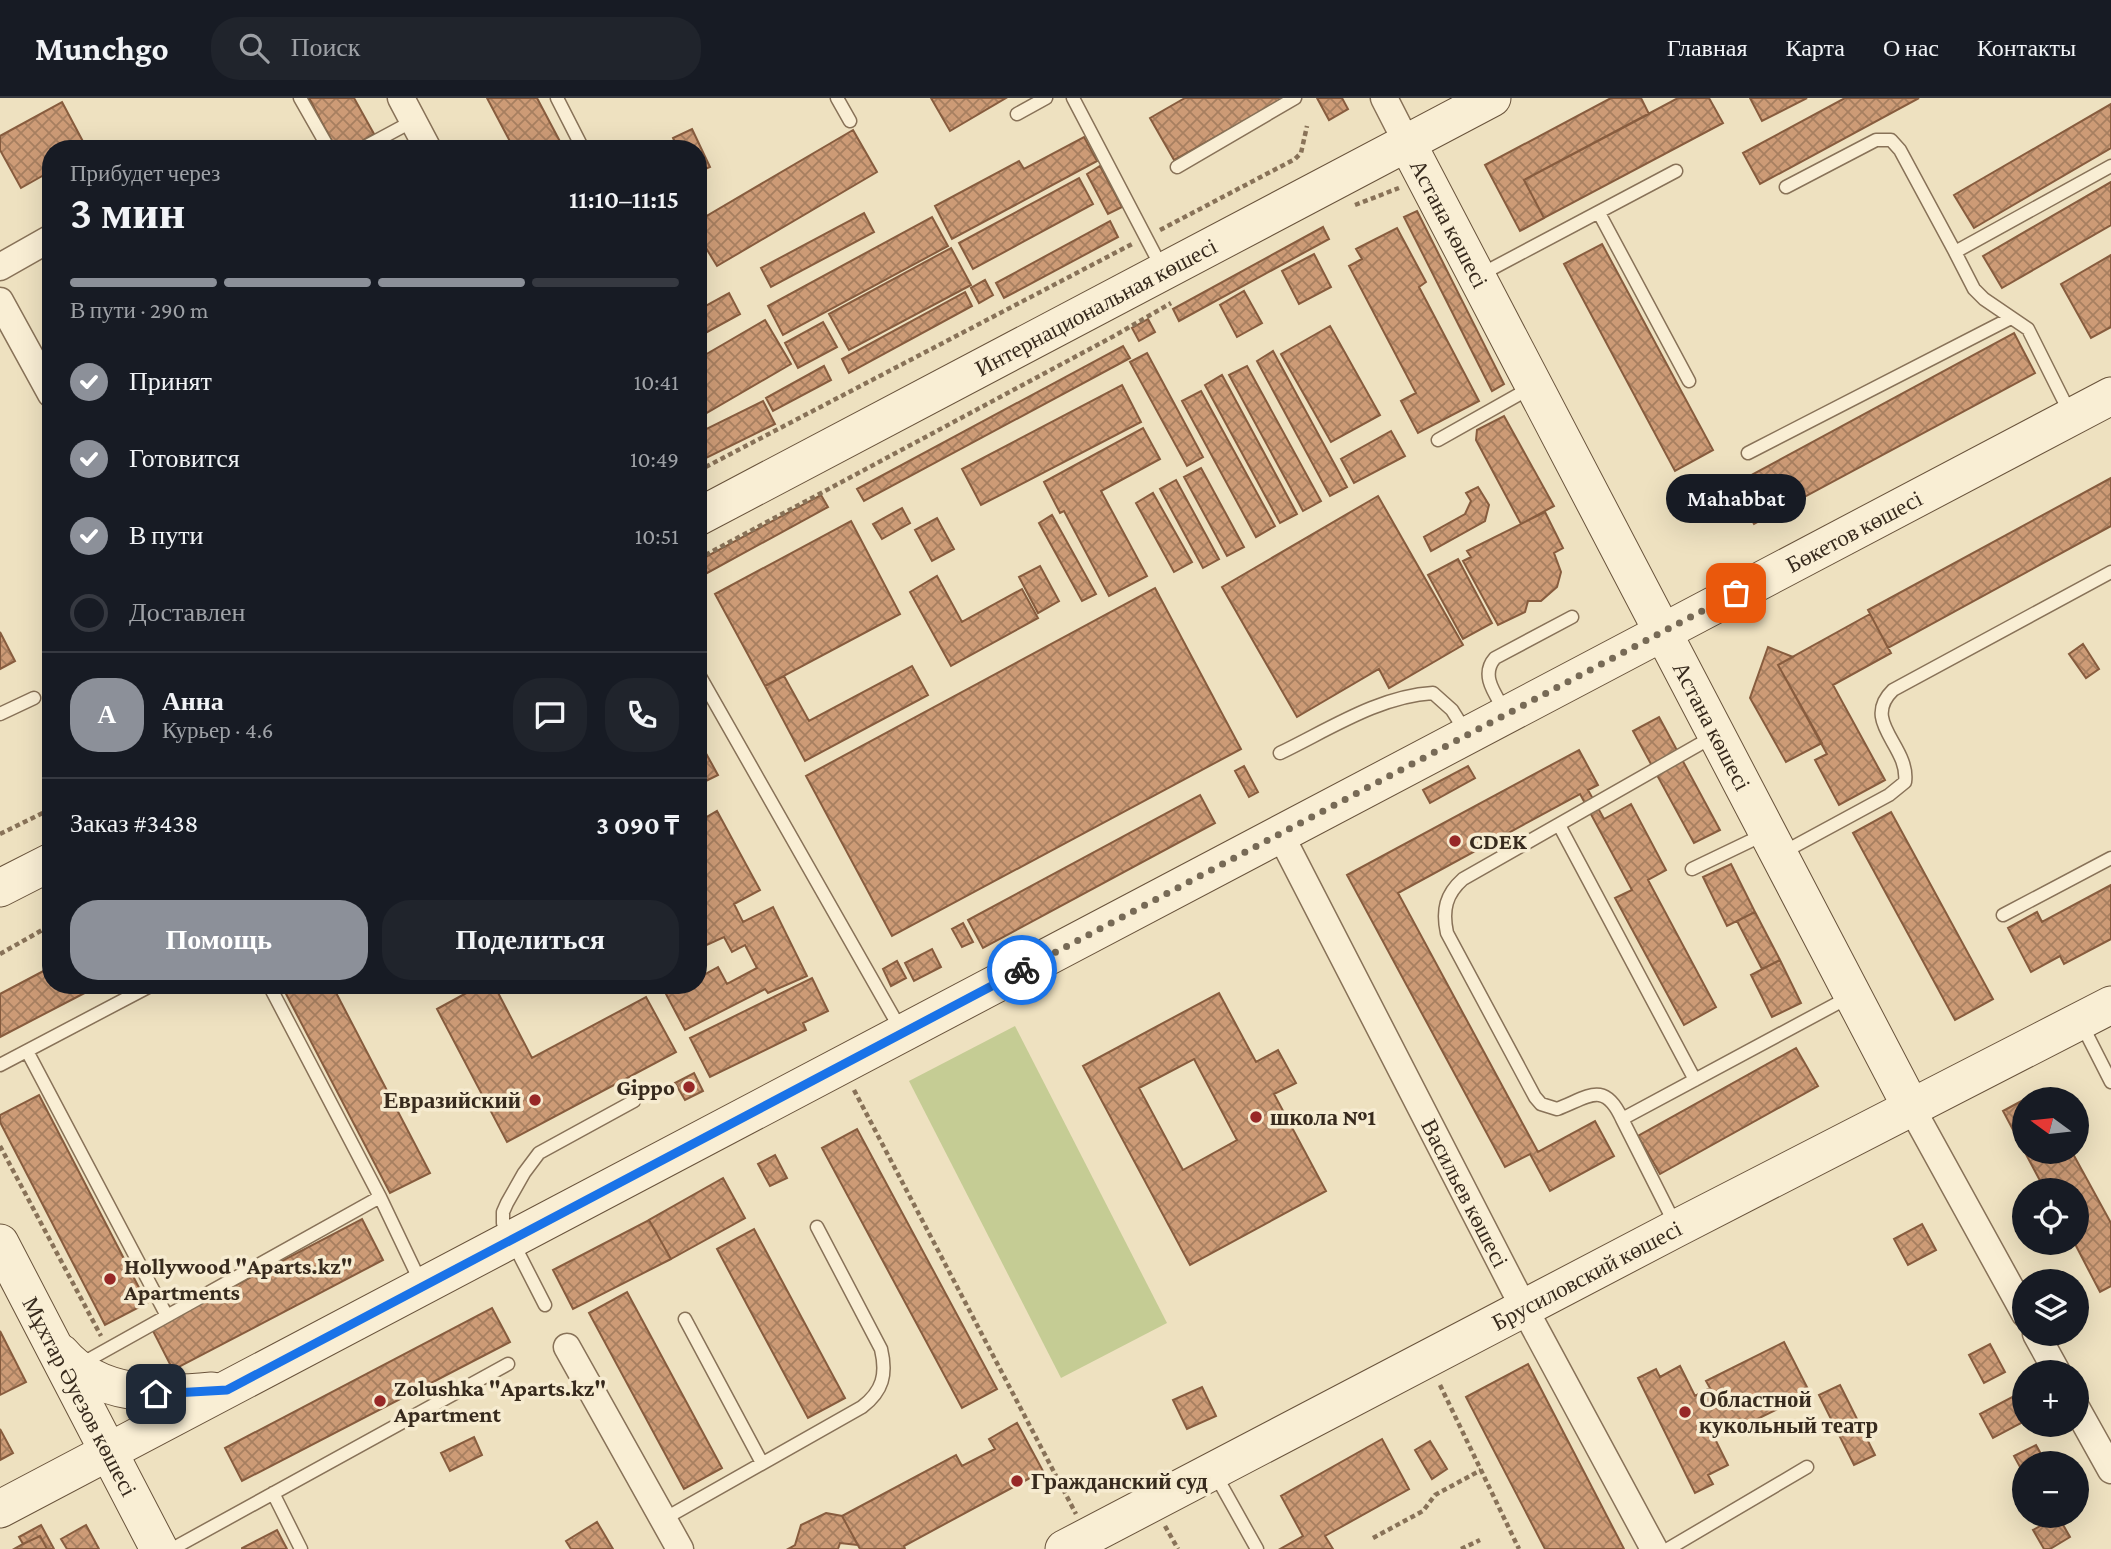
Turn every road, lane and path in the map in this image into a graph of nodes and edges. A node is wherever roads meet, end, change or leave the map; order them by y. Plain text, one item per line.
1 (300, 98) edge
2 (556, 98) edge
3 (837, 98) edge
4 (1046, 98) edge
5 (1073, 98) edge
6 (1295, 98) edge
7 (1384, 98) edge
8 (1492, 98) edge
9 (407, 110) edge
10 (1017, 114) dead end
11 (850, 121) dead end
12 (1307, 126) dead end
13 (324, 140) edge
14 (372, 140) edge
15 (423, 140) edge
16 (578, 140) edge
17 (1407, 143) junction
18 (2111, 166) edge
19 (1177, 167) dead end
20 (1676, 171) dead end
21 (1426, 177) junction
22 (1786, 187) dead end
23 (1347, 209) dead end
24 (1599, 213) junction
25 (1146, 237) junction
26 (42, 243) edge
27 (1955, 252) junction
28 (0, 267) edge
29 (1478, 276) junction
30 (1167, 286) junction
31 (0, 301) edge
32 (2011, 318) junction
33 (42, 378) edge
34 (1689, 381) dead end
35 (1535, 385) junction
36 (2111, 396) edge
37 (2072, 416) junction
38 (1438, 440) dead end
39 (1748, 453) dead end
40 (707, 466) edge
41 (707, 513) edge
42 (707, 554) edge
43 (2111, 572) edge
44 (1572, 617) dead end
45 (1664, 631) junction
46 (707, 689) edge
47 (34, 698) dead end
48 (0, 714) edge
49 (1507, 714) junction
50 (1467, 734) junction
51 (1717, 734) junction
52 (1280, 753) dead end
53 (42, 813) edge
54 (1559, 825) junction
55 (0, 834) edge
56 (1280, 834) junction
57 (1774, 844) junction
58 (2111, 858) edge
59 (42, 867) edge
60 (1692, 869) dead end
61 (0, 888) edge
62 (2003, 915) dead end
63 (42, 930) edge
64 (0, 954) edge
65 (135, 994) edge
66 (274, 994) edge
67 (1853, 995) junction
68 (2095, 1013) edge
69 (903, 1033) junction
70 (27, 1051) junction
71 (0, 1065) edge
72 (841, 1066) junction
73 (1695, 1080) junction
74 (2111, 1082) edge
75 (634, 1101) dead end
76 (1911, 1107) junction
77 (1622, 1119) junction
78 (0, 1146) edge
79 (380, 1197) junction
80 (817, 1227) dead end
81 (1677, 1228) junction
82 (511, 1240) junction
83 (0, 1243) edge
84 (423, 1286) junction
85 (2012, 1290) edge
86 (545, 1305) dead end
87 (1524, 1308) junction
88 (167, 1316) junction
89 (685, 1319) dead end
90 (567, 1347) dead end
91 (108, 1349) junction
92 (1427, 1359) junction
93 (508, 1364) dead end
94 (71, 1370) junction
95 (227, 1390) junction
96 (2089, 1424) edge
97 (108, 1452) junction
98 (762, 1463) junction
99 (1807, 1467) dead end
100 (1481, 1470) junction
101 (2111, 1470) edge
102 (1214, 1471) junction
103 (273, 1493) junction
104 (0, 1509) edge
105 (664, 1519) junction
106 (1373, 1538) dead end
107 (1480, 1539) dead end
108 (1076, 1543) edge
109 (159, 1549) edge
110 (172, 1549) edge
111 (302, 1549) edge
112 (680, 1549) edge
113 (1257, 1549) edge
114 (1461, 1549) edge
115 (1519, 1549) edge
116 (1654, 1549) edge
117 (1668, 1549) edge

1 - 13 lane
2 - 16 lane
3 - 11 lane
4 - 10 lane
5 - 25 lane
6 - 19 lane
7 - 17 street, Астана көшесі
8 - 17 main road, Интернациональная көшесі
9 - 14 lane
9 - 15 street
12 - 25 path
17 - 21 main road, Астана көшесі
17 - 30 main road, Интернациональная көшесі
18 - 27 lane
20 - 24 lane
21 - 23 path
21 - 29 main road, Астана көшесі
22 - 27 lane
24 - 29 lane
24 - 34 lane
25 - 30 lane
25 - 40 path
26 - 28 street
27 - 32 lane
29 - 35 main road, Астана көшесі
30 - 41 main road, Интернациональная көшесі
30 - 42 path
31 - 33 street
32 - 37 lane
32 - 39 lane
35 - 38 lane
35 - 45 main road, Астана көшесі
36 - 37 main road, Бөкетов көшесі
37 - 45 main road, Бөкетов көшесі
43 - 57 lane
44 - 49 lane
45 - 49 main road, Бөкетов көшесі
45 - 51 main road, Астана көшесі
46 - 69 lane
47 - 48 lane
49 - 50 main road, Бөкетов көшесі
50 - 52 lane
50 - 56 main road, Бөкетов көшесі
51 - 54 lane
51 - 57 main road, Астана көшесі
53 - 55 path
54 - 73 lane
54 - 77 lane
56 - 69 main road, Бөкетов көшесі
56 - 87 street, Васильев көшесі
57 - 60 lane
57 - 67 main road, Астана көшесі
58 - 62 lane
59 - 61 main road
63 - 64 path
65 - 70 lane
66 - 79 lane
67 - 73 lane
67 - 76 main road, Астана көшесі
68 - 74 lane
68 - 76 main road, Брусиловский көшесі
69 - 72 main road, Бөкетов көшесі
70 - 71 lane
70 - 88 lane
72 - 82 main road, Бөкетов көшесі
72 - 108 path
73 - 77 lane
75 - 82 lane
76 - 81 main road, Брусиловский көшесі
76 - 85 street, Астана көшесі
77 - 81 lane
78 - 91 path
79 - 84 lane
79 - 88 lane
80 - 98 lane
81 - 87 main road, Брусиловский көшесі
82 - 84 main road, Бөкетов көшесі
82 - 86 lane
83 - 94 main road, Мұхтар Әуезов көшесі
84 - 95 main road, Бөкетов көшесі
87 - 92 main road, Брусиловский көшесі
87 - 116 street, Васильев көшесі
88 - 91 lane
89 - 98 lane
90 - 105 street
91 - 94 lane
92 - 100 path
92 - 102 main road, Брусиловский көшесі
93 - 103 lane
94 - 95 main road
94 - 97 main road, Мұхтар Әуезов көшесі
95 - 97 main road, Бөкетов көшесі
96 - 101 street
97 - 104 main road, Бөкетов көшесі
97 - 109 main road, Мұхтар Әуезов көшесі
98 - 105 lane
99 - 117 lane
100 - 106 path
100 - 115 path
102 - 108 main road, Брусиловский көшесі
102 - 113 lane
103 - 110 lane
103 - 111 lane
105 - 112 street
107 - 114 path

